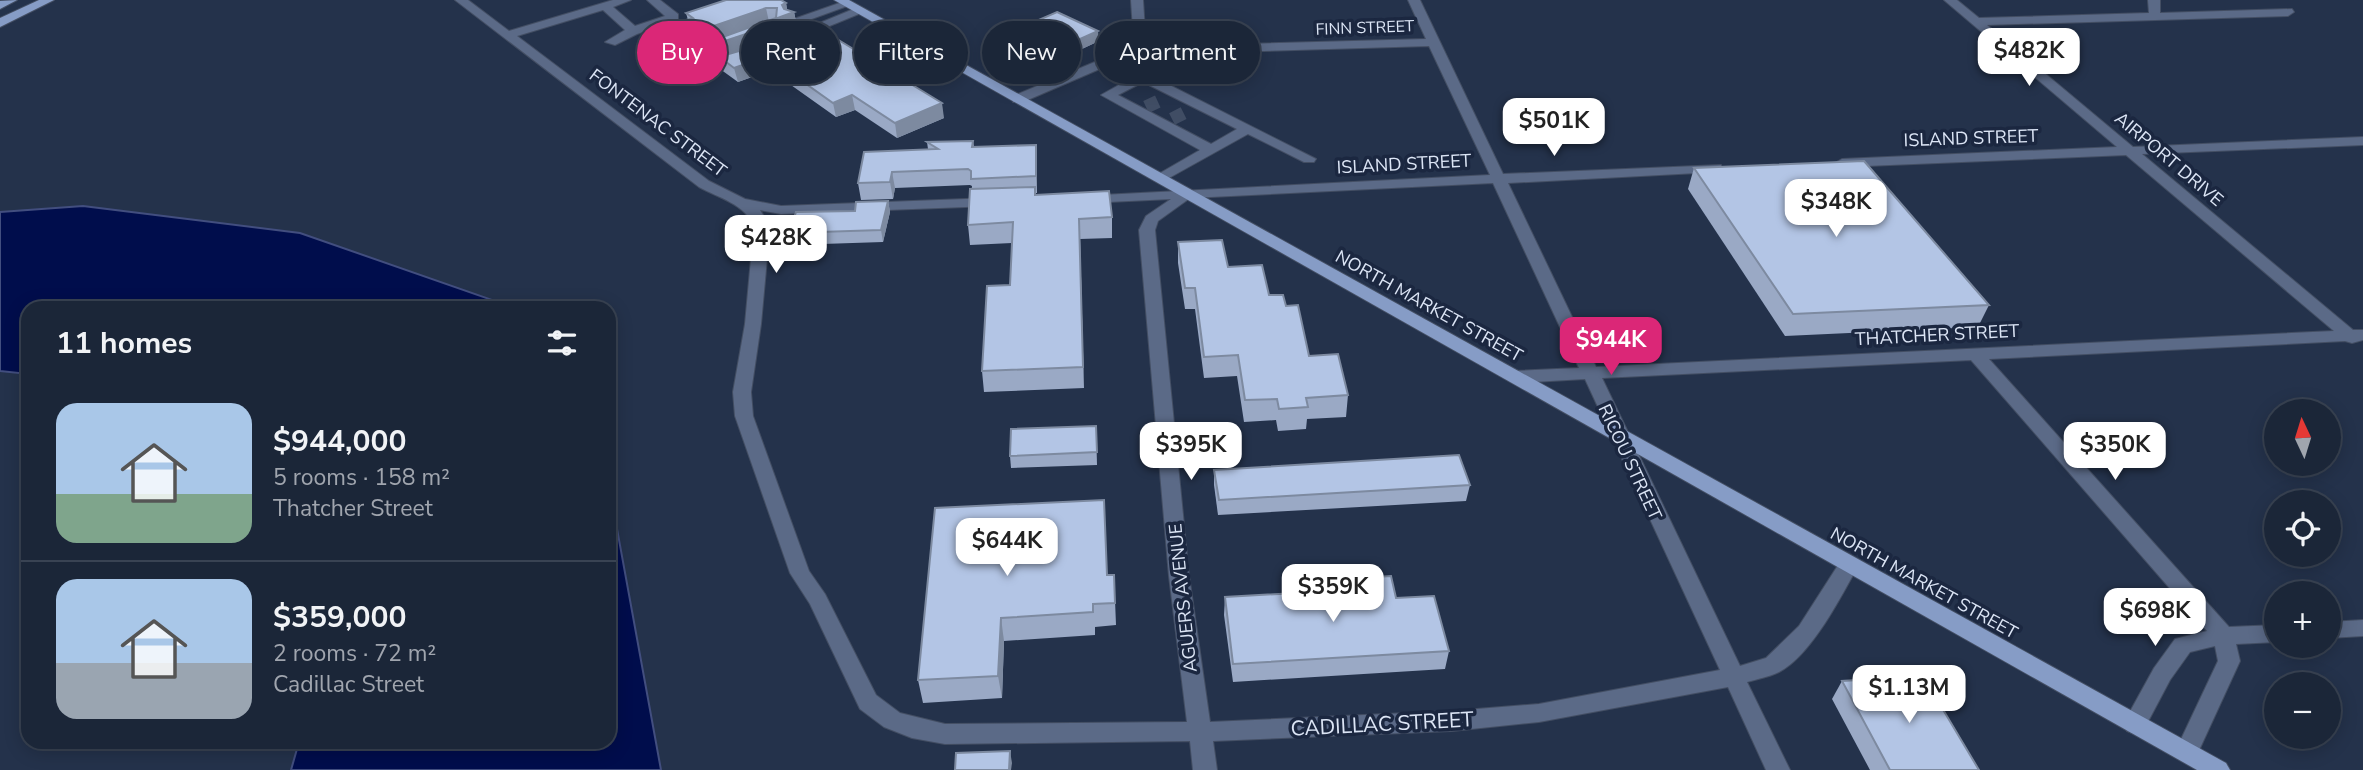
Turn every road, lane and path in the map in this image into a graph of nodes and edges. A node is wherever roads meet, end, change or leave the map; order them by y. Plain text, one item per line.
1 (11, 0) edge
2 (48, 0) edge
3 (461, 0) edge
4 (625, 0) edge
5 (653, 0) edge
6 (1137, 0) edge
7 (1414, 0) edge
8 (1950, 0) edge
9 (2154, 0) edge
10 (0, 5) edge
11 (849, 5) edge
12 (605, 6) junction
13 (2288, 12) dead end
14 (2154, 16) junction
15 (794, 21) edge
16 (818, 21) edge
17 (1138, 21) edge
18 (1976, 22) junction
19 (0, 23) edge
20 (633, 31) junction
21 (508, 35) junction
22 (1433, 41) junction
23 (611, 42) dead end
24 (1260, 47) edge
25 (1095, 66) edge
26 (1129, 84) edge
27 (1157, 84) edge
28 (1175, 93) junction
29 (1018, 99) junction
30 (1161, 100) tunnel mouth
31 (1247, 129) junction
32 (2363, 141) edge
33 (1211, 150) junction
34 (2129, 151) junction
35 (1309, 159) dead end
36 (1827, 163) edge
37 (1731, 168) edge
38 (1497, 178) junction
39 (1160, 179) junction
40 (1188, 195) junction
41 (1066, 199) edge
42 (1012, 201) edge
43 (742, 203) junction
44 (2359, 339) edge
45 (1976, 355) junction
46 (1588, 373) junction
47 (1514, 377) junction
48 (1617, 435) junction
49 (1849, 564) junction
50 (2363, 628) edge
51 (2341, 629) edge
52 (2264, 634) edge
53 (2224, 636) junction
54 (1732, 677) junction
55 (868, 702) joint
56 (2135, 724) junction
57 (1200, 730) junction
58 (2187, 752) junction
59 (1205, 770) edge
60 (1778, 770) edge
61 (2218, 770) edge

1 - 10 main road
2 - 19 main road
3 - 21 street, FONTENAC STREET
4 - 12 street
5 - 20 street
6 - 17 street
7 - 22 street, RICOU STREET
8 - 18 street, AIRPORT DRIVE
9 - 14 street
11 - 15 street
11 - 16 street
11 - 29 main road, NORTH MARKET STREET
12 - 20 street
12 - 21 street
13 - 14 street
14 - 18 street
18 - 34 street, AIRPORT DRIVE
20 - 23 street
21 - 43 street, FONTENAC STREET
22 - 24 street, FINN STREET
22 - 38 street, RICOU STREET
25 - 29 street
26 - 33 street
27 - 28 street
28 - 30 street
28 - 31 street
29 - 39 main road, NORTH MARKET STREET
31 - 33 street
31 - 35 street
32 - 34 street, ISLAND STREET
33 - 39 street
34 - 36 street, ISLAND STREET
34 - 44 street, AIRPORT DRIVE
37 - 38 street, ISLAND STREET
38 - 40 street, ISLAND STREET
38 - 46 street, RICOU STREET
39 - 40 main road, NORTH MARKET STREET
40 - 41 street, ISLAND STREET
40 - 47 main road, NORTH MARKET STREET
40 - 57 street, AGUERS AVENUE
42 - 43 street
43 - 55 street, FONTENAC STREET
44 - 45 street, THATCHER STREET
45 - 46 street, THATCHER STREET
45 - 53 street
46 - 47 street, THATCHER STREET
46 - 48 street, RICOU STREET
47 - 48 main road, NORTH MARKET STREET
48 - 49 main road, NORTH MARKET STREET
48 - 54 street, RICOU STREET
49 - 54 street, CADILLAC STREET
49 - 56 main road, NORTH MARKET STREET
50 - 51 street
52 - 53 street
53 - 56 street
53 - 58 street
54 - 57 street, CADILLAC STREET
54 - 60 street, RICOU STREET
55 - 57 street, CADILLAC STREET
56 - 58 main road, NORTH MARKET STREET
57 - 59 street, AGUERS AVENUE
58 - 61 main road, NORTH MARKET STREET

